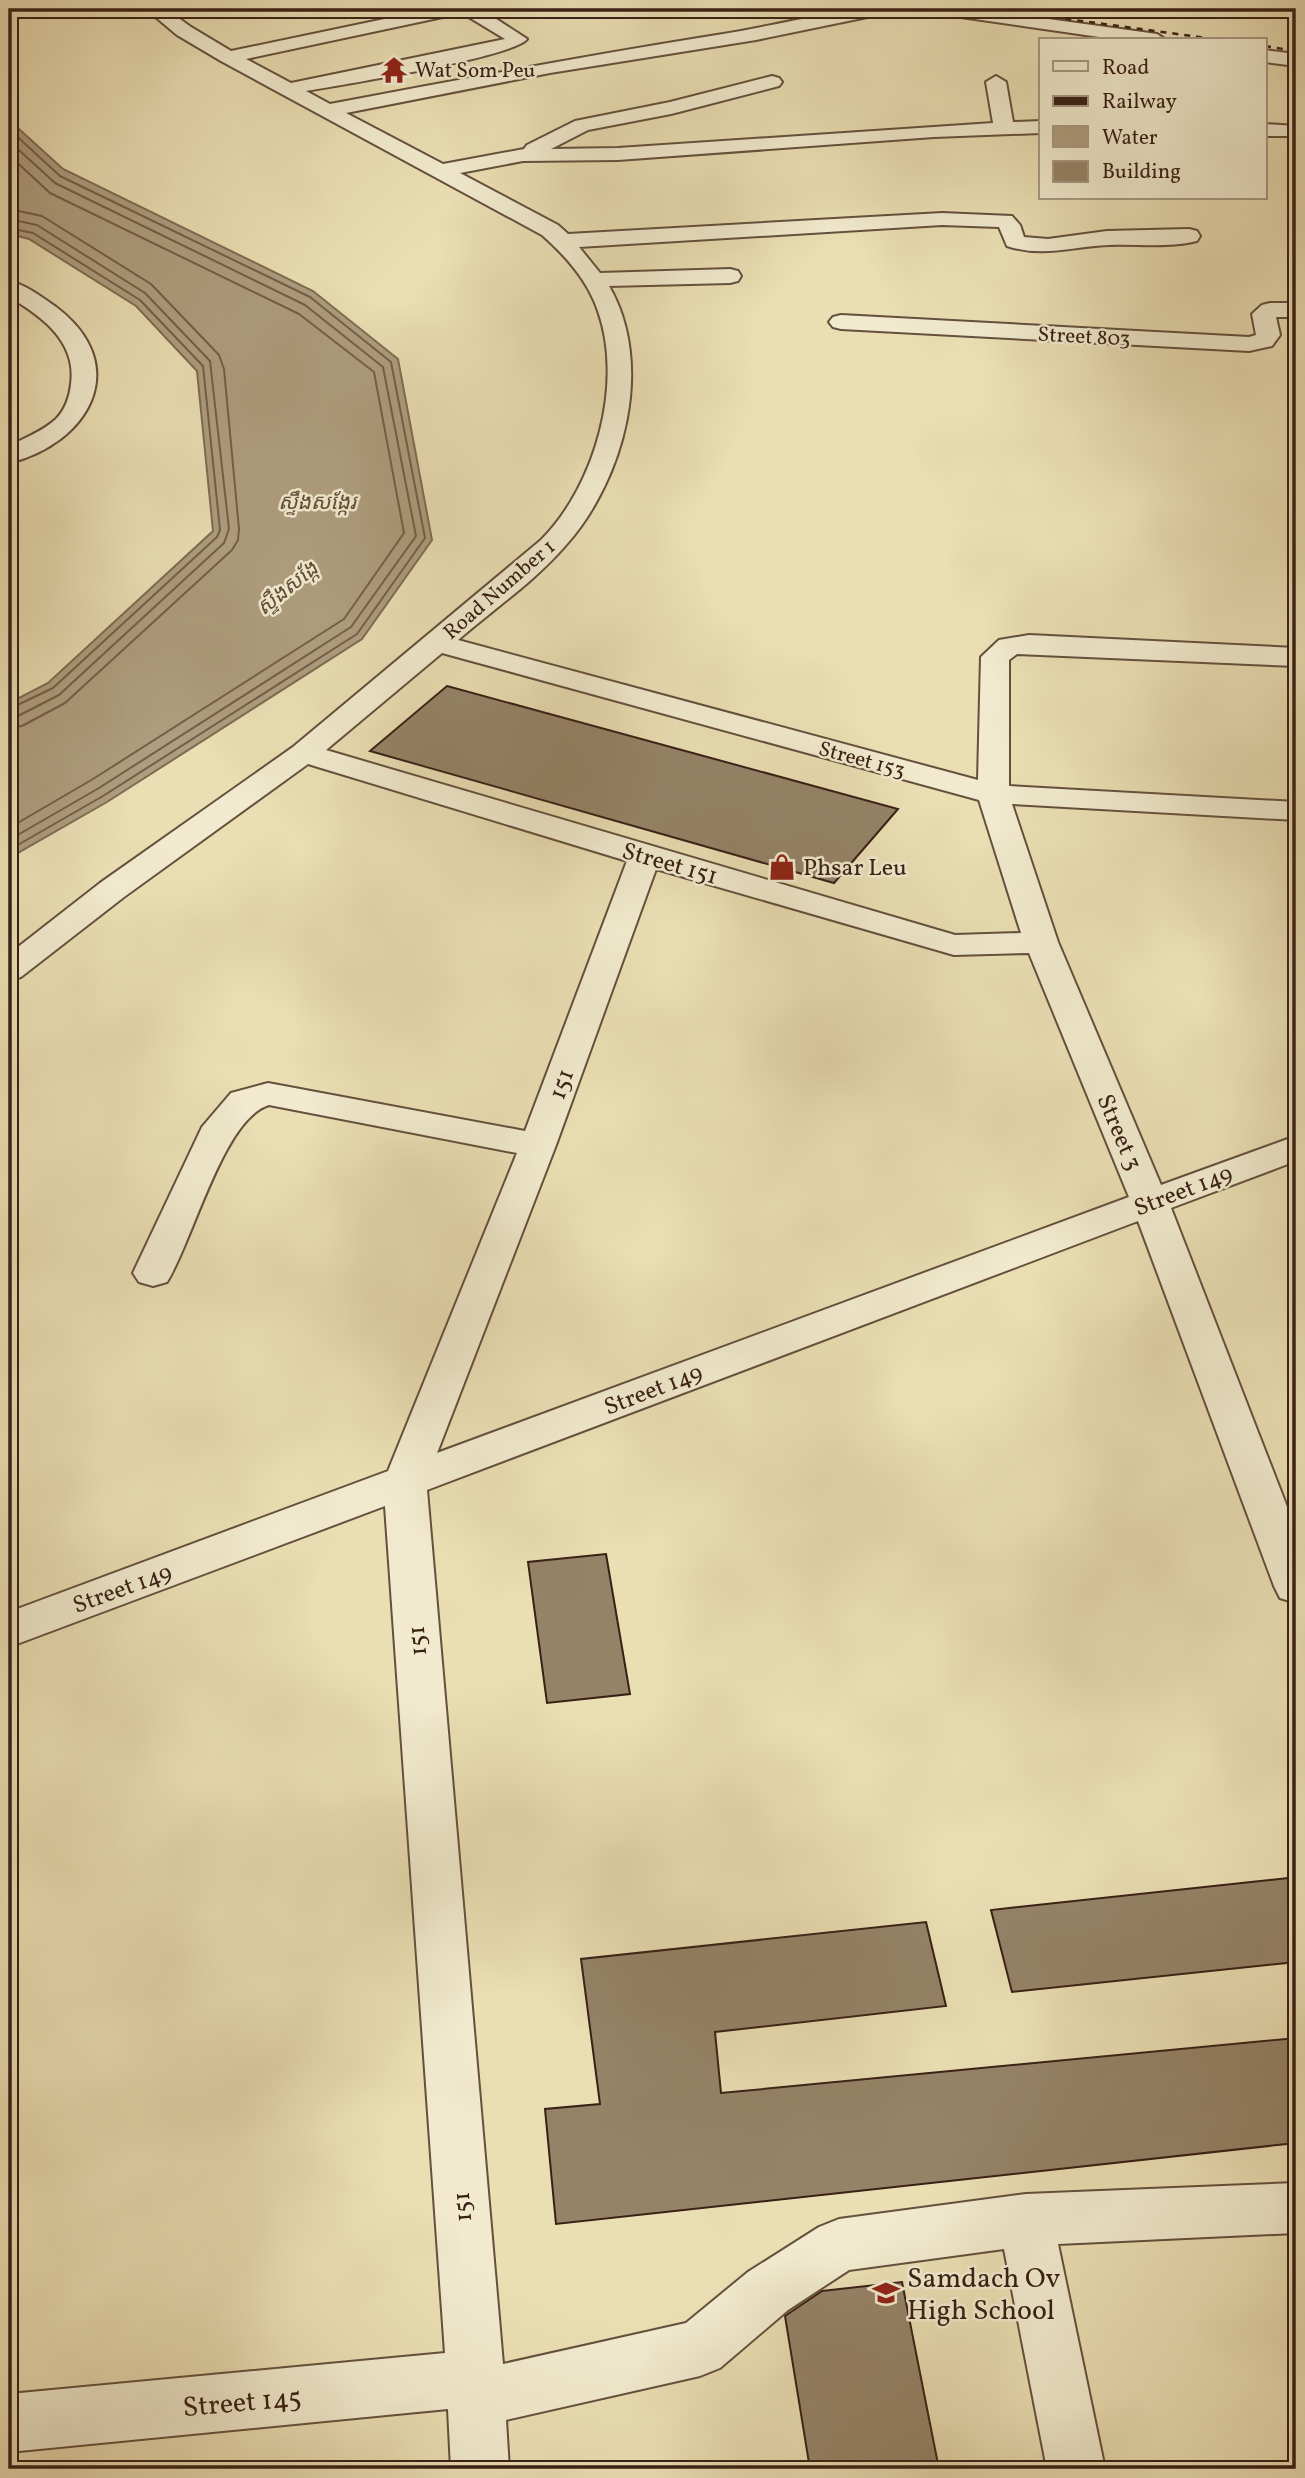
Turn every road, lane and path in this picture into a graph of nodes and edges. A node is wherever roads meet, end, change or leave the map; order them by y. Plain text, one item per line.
1 (155, 9) edge
2 (882, 9) edge
3 (940, 9) edge
4 (316, 38) junction
5 (1143, 38) edge
6 (1266, 56) edge
7 (228, 57) junction
8 (1296, 60) edge
9 (378, 72) junction
10 (772, 82) dead end
11 (996, 82) dead end
12 (289, 89) junction
13 (329, 110) junction
14 (1004, 127) junction
15 (1039, 127) edge
16 (1266, 130) edge
17 (1293, 131) dead end
18 (523, 155) junction
19 (439, 171) junction
20 (1189, 236) dead end
21 (564, 241) junction
22 (730, 276) dead end
23 (593, 280) junction
24 (9, 288) edge
25 (1296, 310) edge
26 (841, 322) dead end
27 (9, 454) edge
28 (437, 643) junction
29 (1296, 657) edge
30 (304, 753) junction
31 (993, 794) junction
32 (1296, 811) edge
33 (645, 856) junction
34 (1041, 942) junction
35 (9, 970) edge
36 (538, 1145) junction
37 (1296, 1148) edge
38 (1150, 1203) junction
39 (153, 1273) dead end
40 (405, 1482) junction
41 (1284, 1523) edge
42 (1296, 1586) edge
43 (9, 1630) edge
44 (1296, 2208) edge
45 (1026, 2220) junction
46 (476, 2388) junction
47 (9, 2423) edge
48 (480, 2469) edge
49 (1076, 2469) edge

1 - 7 street, Road Number 1
2 - 13 street
3 - 5 street
4 - 7 street
4 - 9 street
4 - 9 street
6 - 8 street
7 - 12 street, Road Number 1
9 - 12 street
10 - 18 street
11 - 14 street
12 - 13 street, Road Number 1
13 - 19 street, Road Number 1
14 - 15 street
14 - 18 street
16 - 17 street
18 - 19 street
19 - 21 street, Road Number 1
20 - 21 street
21 - 23 street, Road Number 1
22 - 23 street
23 - 28 street, Road Number 1
24 - 27 street
25 - 26 street, Street 803
28 - 30 street, Road Number 1
28 - 31 street, Street 153
29 - 31 street, Street 3
30 - 33 street, Street 151
30 - 35 street, Road Number 1
31 - 32 street, Street 153
31 - 34 street, Street 3
33 - 34 street, Street 151
33 - 36 street, 151
34 - 38 street, Street 3
36 - 39 street
36 - 40 street, 151
37 - 38 street, Street 149
38 - 40 street, Street 149
38 - 41 street, Street 3
40 - 43 street, Street 149
40 - 46 street, 151
41 - 42 street, Street 3
44 - 45 street, Street 145
45 - 46 street, Street 145
45 - 49 street
46 - 47 street, Street 145
46 - 48 street, 151

